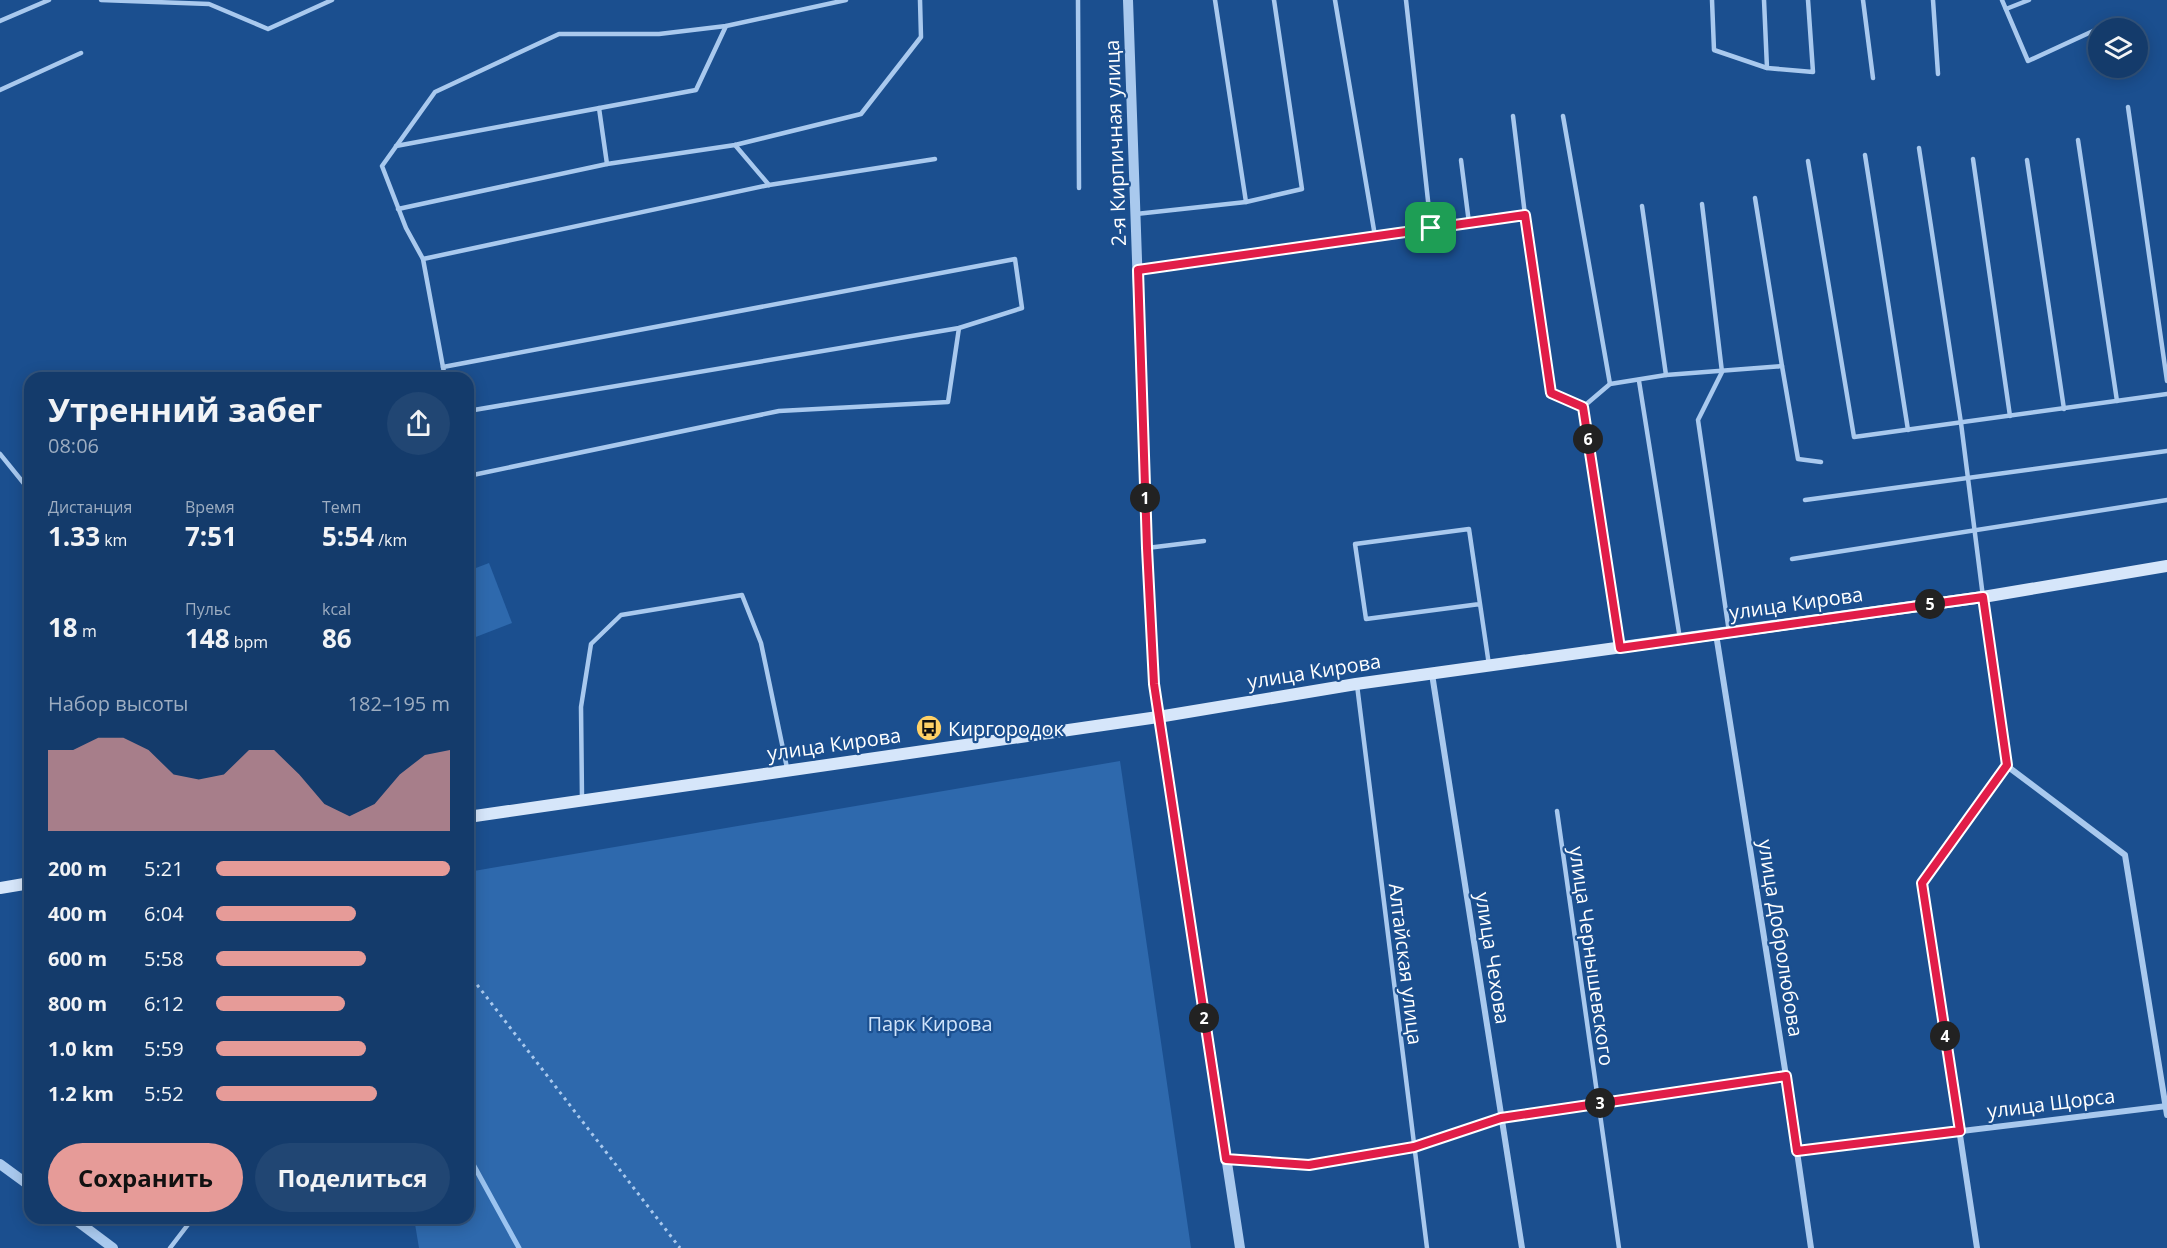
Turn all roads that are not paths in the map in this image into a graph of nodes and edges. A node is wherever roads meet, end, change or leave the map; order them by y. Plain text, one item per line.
1 (49, 0) edge
2 (101, 0) edge
3 (332, 0) edge
4 (846, 0) edge
5 (920, 0) edge
6 (1078, 0) edge
7 (1128, 0) edge
8 (1215, 0) edge
9 (1274, 0) edge
10 (1335, 0) edge
11 (1406, 0) edge
12 (1712, 0) edge
13 (1764, 0) edge
14 (1808, 0) edge
15 (1863, 0) edge
16 (1933, 0) edge
17 (2002, 0) edge
18 (2029, 0) edge
19 (2006, 9) junction
20 (0, 21) edge
21 (726, 26) junction
22 (2088, 33) edge
23 (81, 53) dead end
24 (1767, 68) junction
25 (1938, 74) dead end
26 (1873, 78) dead end
27 (0, 90) edge
28 (2128, 107) dead end
29 (599, 108) junction
30 (1513, 116) dead end
31 (1563, 116) dead end
32 (2078, 140) dead end
33 (735, 145) junction
34 (396, 146) junction
35 (1920, 148) dead end
36 (1865, 154) dead end
37 (935, 159) dead end
38 (1973, 159) dead end
39 (1461, 160) dead end
40 (2028, 160) dead end
41 (1808, 162) dead end
42 (607, 164) junction
43 (769, 185) junction
44 (1079, 188) dead end
45 (1755, 198) dead end
46 (1246, 202) junction
47 (1702, 204) dead end
48 (1642, 206) dead end
49 (398, 209) junction
50 (1136, 214) junction
51 (1525, 215) junction
52 (1468, 223) junction
53 (1431, 228) junction
54 (1375, 236) junction
55 (423, 259) junction
56 (1138, 270) junction
57 (959, 328) junction
58 (1782, 366) junction
59 (443, 367) junction
60 (444, 372) edge
61 (1722, 372) junction
62 (1665, 375) junction
63 (1639, 381) junction
64 (2167, 381) edge
65 (1610, 384) junction
66 (2167, 394) edge
67 (2117, 401) junction
68 (1583, 407) junction
69 (2064, 409) junction
70 (474, 410) edge
71 (2010, 416) junction
72 (1961, 423) junction
73 (1908, 430) junction
74 (2167, 451) edge
75 (0, 454) edge
76 (1821, 462) dead end
77 (474, 475) edge
78 (1968, 479) junction
79 (24, 484) edge
80 (1805, 500) dead end
81 (2167, 500) edge
82 (1974, 531) junction
83 (1204, 541) dead end
84 (1147, 548) junction
85 (1792, 559) dead end
86 (2167, 566) edge
87 (1983, 597) junction
88 (1480, 604) junction
89 (1723, 633) junction
90 (1680, 639) junction
91 (1620, 648) junction
92 (1489, 665) junction
93 (1432, 673) junction
94 (1356, 684) junction
95 (1158, 717) junction
96 (2007, 765) junction
97 (788, 771) junction
98 (582, 801) junction
99 (1557, 811) dead end
100 (474, 815) edge
101 (24, 884) edge
102 (0, 888) edge
103 (1786, 1076) junction
104 (1598, 1104) junction
105 (2166, 1106) edge
106 (2167, 1115) edge
107 (1501, 1118) junction
108 (1960, 1131) junction
109 (1414, 1147) junction
110 (1797, 1151) junction
111 (1226, 1159) junction
112 (0, 1164) edge
113 (24, 1182) edge
114 (81, 1224) edge
115 (188, 1224) edge
116 (113, 1248) edge
117 (170, 1248) edge
118 (1240, 1248) edge
119 (1427, 1248) edge
120 (1522, 1248) edge
121 (1618, 1248) edge
122 (1811, 1248) edge
123 (1977, 1248) edge

1 - 20 lane
2 - 3 lane
4 - 21 lane
5 - 33 lane
6 - 44 lane
7 - 50 street, 2-я Кирпичная улица
8 - 46 lane
9 - 46 lane
10 - 54 lane
11 - 53 lane
12 - 24 lane
13 - 24 lane
14 - 24 lane
15 - 26 lane
16 - 25 lane
17 - 19 lane
18 - 19 lane
19 - 22 lane
21 - 29 lane
21 - 34 lane
23 - 27 lane
28 - 64 lane
29 - 34 lane
29 - 42 lane
30 - 51 lane
31 - 65 lane
32 - 67 lane
33 - 42 lane
33 - 43 lane
34 - 49 lane
35 - 72 lane
36 - 73 lane
37 - 43 lane
38 - 71 lane
39 - 52 lane
40 - 69 lane
41 - 73 lane
42 - 49 lane
43 - 55 lane
45 - 58 lane
46 - 50 lane
47 - 61 lane
48 - 62 lane
49 - 55 lane
50 - 56 street, 2-я Кирпичная улица
51 - 52 lane
51 - 68 lane
52 - 53 lane
53 - 54 lane
54 - 56 lane
55 - 59 lane
56 - 84 street, 2-я Кирпичная улица
57 - 59 lane
57 - 70 lane
57 - 77 lane
58 - 61 lane
58 - 76 lane
59 - 60 lane
61 - 62 lane
61 - 89 lane
62 - 63 lane
63 - 65 lane
63 - 90 lane
65 - 68 lane
66 - 67 lane
67 - 69 lane
68 - 91 lane
69 - 71 lane
71 - 72 lane
72 - 73 lane
72 - 78 lane
74 - 78 lane
75 - 79 lane
78 - 80 lane
78 - 82 lane
81 - 82 lane
82 - 85 lane
82 - 87 lane
83 - 84 lane
84 - 95 street, 2-я Кирпичная улица
86 - 87 main road, улица Кирова
87 - 89 main road, улица Кирова
87 - 96 street
88 - 88 lane
88 - 92 lane
89 - 90 main road, улица Кирова
89 - 103 street, улица Добролюбова
90 - 91 main road, улица Кирова
91 - 92 main road, улица Кирова
92 - 93 main road, улица Кирова
93 - 94 main road, улица Кирова
93 - 107 street, улица Чехова
94 - 95 main road, улица Кирова
94 - 109 lane, Алтайская улица
95 - 97 main road, улица Кирова
95 - 111 street, 2-я Кирпичная улица
96 - 105 street
96 - 108 street
97 - 98 main road, улица Кирова
97 - 98 lane
98 - 100 main road, улица Кирова
99 - 104 lane, улица Чернышевского
101 - 102 main road
103 - 104 lane
103 - 110 street, улица Добролюбова
104 - 107 lane
104 - 121 lane, улица Чернышевского
105 - 106 street
105 - 108 street, улица Щорса
107 - 109 lane
107 - 120 street, улица Чехова
108 - 110 street, улица Щорса
108 - 123 street
109 - 111 lane
109 - 119 lane, Алтайская улица
110 - 122 street, улица Добролюбова
111 - 118 street, 2-я Кирпичная улица
112 - 113 street
114 - 116 street
115 - 117 lane

